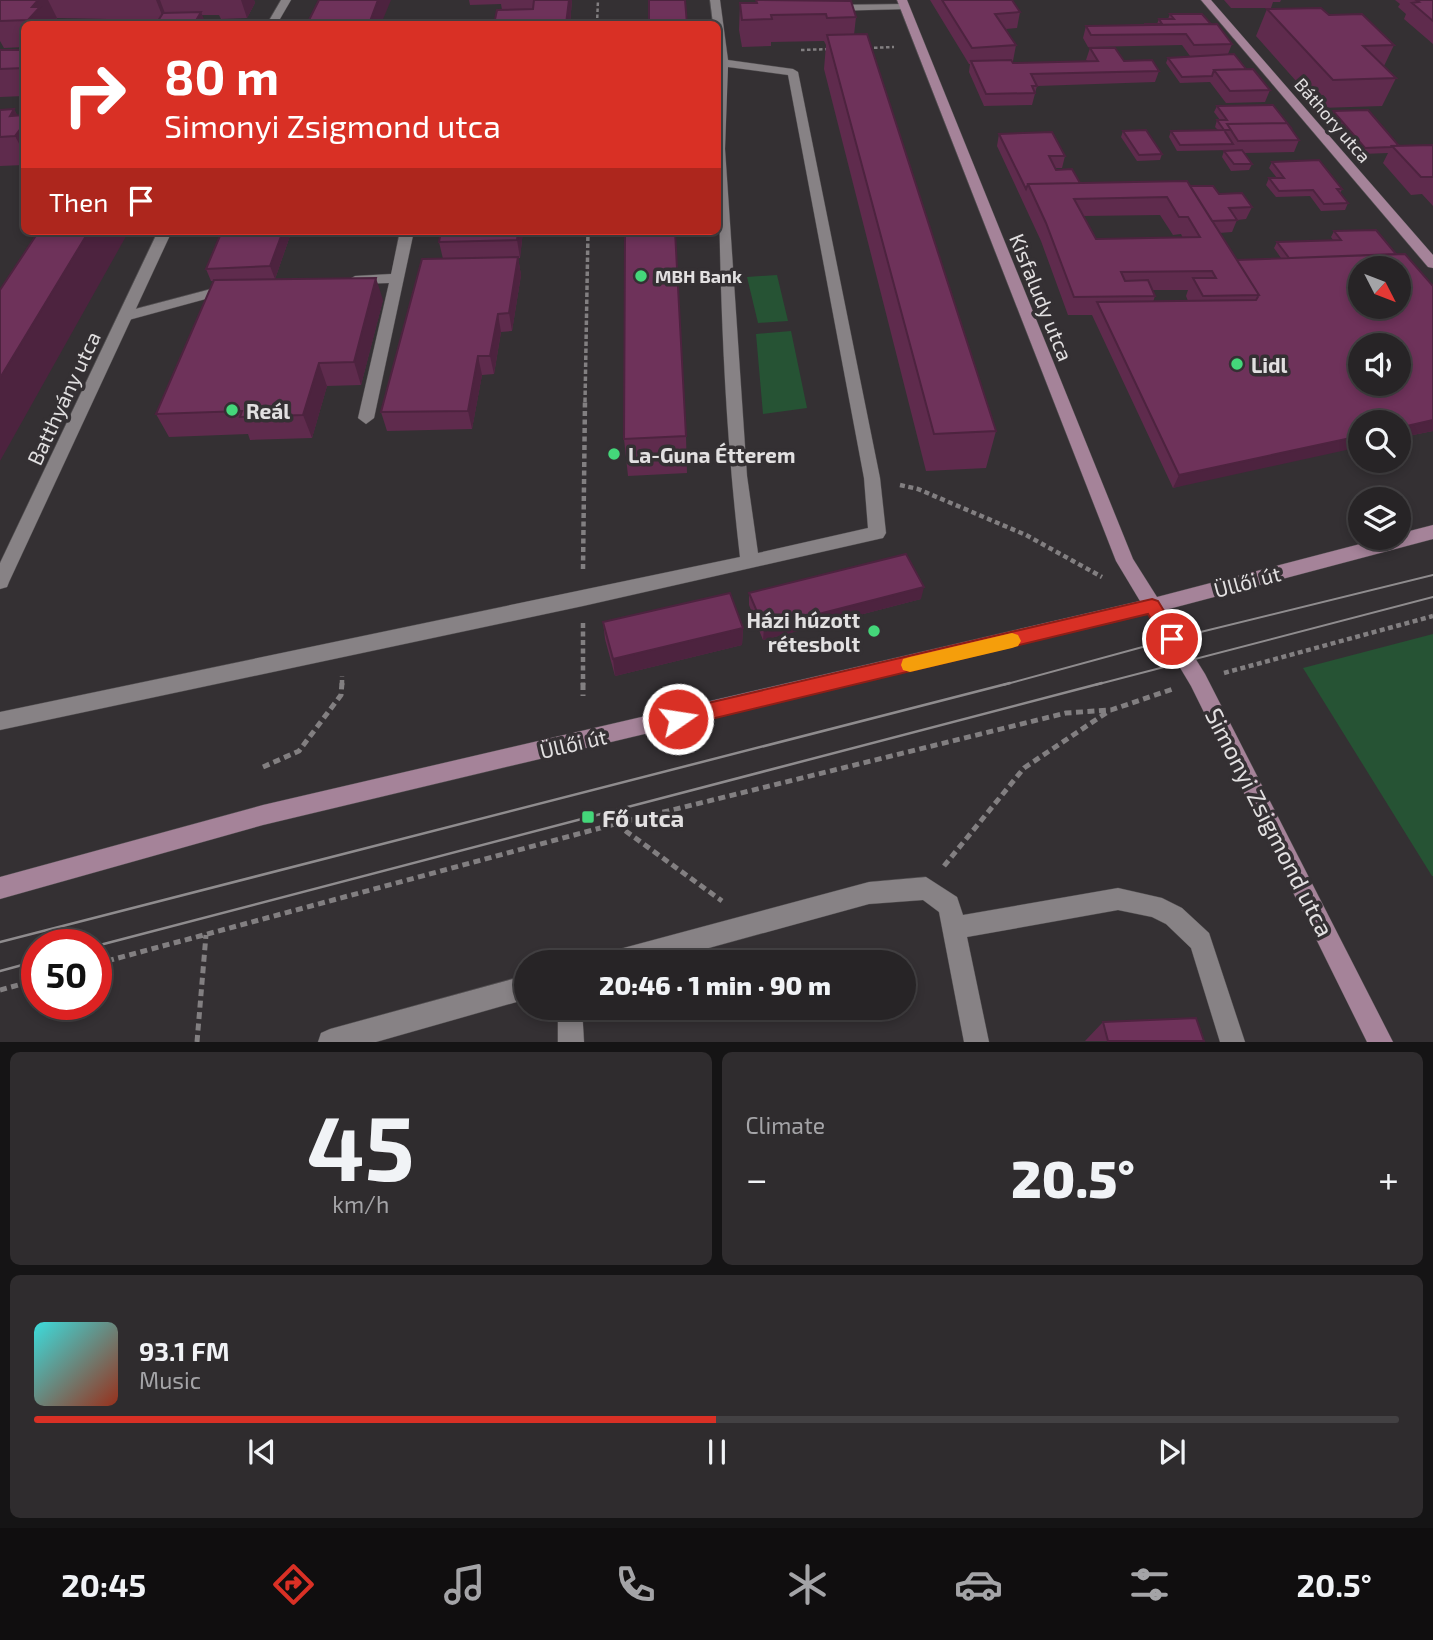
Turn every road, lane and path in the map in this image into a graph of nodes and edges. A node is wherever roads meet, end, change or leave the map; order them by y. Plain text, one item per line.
1 (286, 0) edge
2 (598, 0) edge
3 (715, 0) edge
4 (1206, 0) edge
5 (903, 3) edge
6 (813, 9) edge
7 (274, 21) edge
8 (597, 21) edge
9 (718, 21) edge
10 (919, 46) junction
11 (721, 47) edge
12 (864, 48) edge
13 (837, 49) edge
14 (723, 63) junction
15 (793, 72) junction
16 (721, 106) edge
17 (721, 182) edge
18 (163, 235) edge
19 (406, 235) edge
20 (587, 235) edge
21 (1433, 264) edge
22 (397, 278) junction
23 (344, 281) edge
24 (239, 285) edge
25 (125, 316) junction
26 (366, 418) dead end
27 (872, 478) junction
28 (1433, 532) edge
29 (750, 562) junction
30 (1079, 565) dead end
31 (0, 582) edge
32 (583, 599) junction
33 (1152, 606) junction
34 (1433, 617) edge
35 (342, 650) junction
36 (1198, 680) junction
37 (583, 696) dead end
38 (1111, 710) junction
39 (0, 721) edge
40 (263, 766) dead end
41 (615, 824) junction
42 (0, 888) edge
43 (926, 888) junction
44 (754, 924) junction
45 (954, 928) junction
46 (206, 935) junction
47 (660, 950) edge
48 (112, 960) edge
49 (21, 984) edge
50 (0, 989) edge
51 (514, 991) edge
52 (570, 1020) edge
53 (197, 1041) edge
54 (330, 1041) edge
55 (570, 1041) edge
56 (977, 1041) edge
57 (1233, 1041) edge
58 (1381, 1041) edge

1 - 7 street
2 - 8 path
3 - 9 street
4 - 21 street, Báthory utca
5 - 6 street
5 - 10 street, Kisfaludy utca
10 - 12 path
10 - 33 street, Kisfaludy utca
11 - 14 street
13 - 15 path
14 - 15 street
14 - 16 street
15 - 27 street
17 - 29 street
18 - 25 street, Batthyány utca
19 - 22 street
20 - 32 path
22 - 23 street
22 - 26 street
24 - 25 street
25 - 31 street, Batthyány utca
27 - 29 street
27 - 30 path
28 - 33 street, Üllői út
29 - 32 street
32 - 35 street
32 - 37 path
33 - 36 street, Simonyi Zsigmond utca
33 - 42 street, Üllői út
34 - 36 path
35 - 39 street
35 - 40 path
36 - 38 path
36 - 58 street, Simonyi Zsigmond utca
38 - 41 path
38 - 43 path
41 - 44 path
41 - 46 path
43 - 44 street
43 - 45 street
44 - 47 street
45 - 56 street
45 - 57 street
46 - 48 path
46 - 53 path
49 - 50 path
51 - 54 street
52 - 55 street

